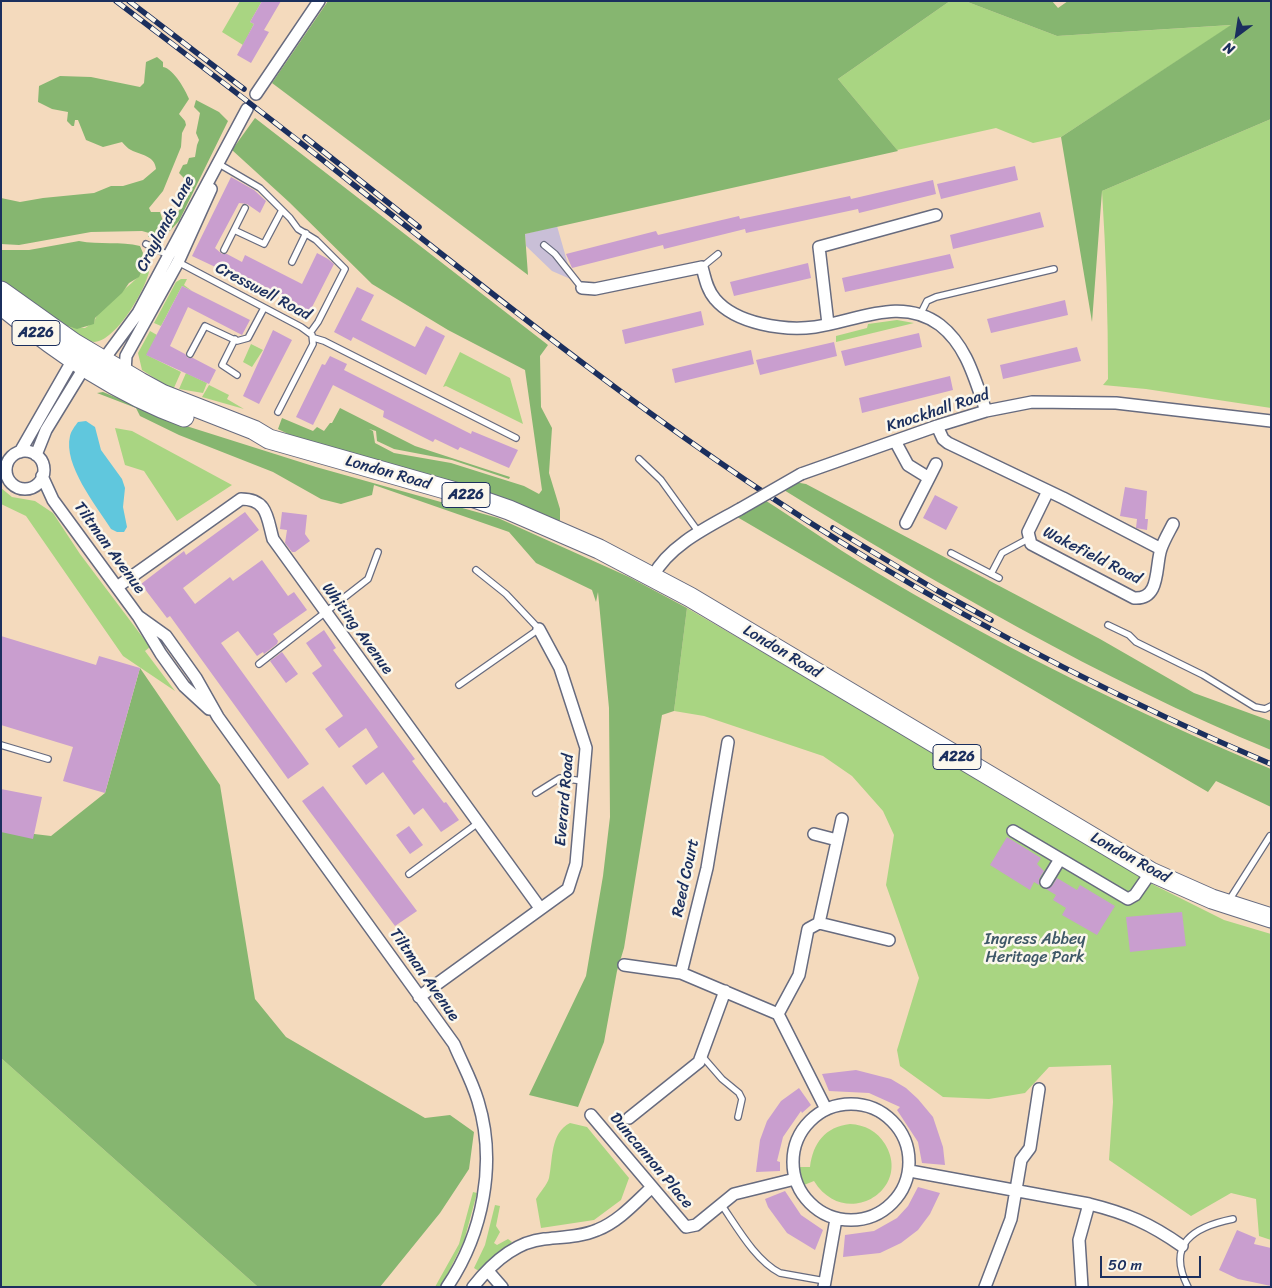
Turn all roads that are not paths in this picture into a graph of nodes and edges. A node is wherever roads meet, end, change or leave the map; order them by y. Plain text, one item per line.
1 (319, 1) edge
2 (256, 94) dead end
3 (247, 109) dead end
4 (219, 164) junction
5 (245, 208) dead end
6 (282, 210) junction
7 (936, 214) dead end
8 (234, 230) junction
9 (306, 233) junction
10 (146, 244) dead end
11 (544, 245) dead end
12 (224, 250) dead end
13 (718, 254) dead end
14 (168, 255) junction
15 (178, 262) junction
16 (292, 262) dead end
17 (702, 267) junction
18 (1054, 269) dead end
19 (582, 288) joint
20 (1, 291) edge
21 (144, 301) junction
22 (1, 305) edge
23 (264, 308) junction
24 (920, 315) junction
25 (828, 324) junction
26 (312, 336) junction
27 (235, 340) junction
28 (190, 354) dead end
29 (80, 357) junction
30 (104, 359) junction
31 (125, 372) junction
32 (237, 375) dead end
33 (125, 392) junction
34 (986, 411) junction
35 (278, 412) dead end
36 (1271, 421) edge
37 (937, 426) junction
38 (516, 438) dead end
39 (269, 439) junction
40 (895, 441) junction
41 (36, 455) junction
42 (11, 456) edge
43 (639, 459) dead end
44 (936, 464) dead end
45 (42, 476) junction
46 (5, 477) edge
47 (929, 478) junction
48 (32, 487) junction
49 (1048, 491) junction
50 (53, 500) junction
51 (906, 523) dead end
52 (1173, 524) dead end
53 (700, 534) junction
54 (1028, 539) junction
55 (1161, 550) junction
56 (378, 552) dead end
57 (952, 553) dead end
58 (476, 570) dead end
59 (991, 574) junction
60 (653, 576) junction
61 (999, 578) dead end
62 (117, 587) junction
63 (326, 612) junction
64 (1108, 626) dead end
65 (539, 629) junction
66 (259, 664) dead end
67 (459, 685) dead end
68 (1271, 706) edge
69 (728, 742) dead end
70 (1, 745) edge
71 (48, 758) dead end
72 (583, 780) junction
73 (536, 793) dead end
74 (842, 819) dead end
75 (478, 823) junction
76 (1014, 831) dead end
77 (814, 834) dead end
78 (1270, 836) edge
79 (837, 840) junction
80 (1060, 859) junction
81 (1150, 872) junction
82 (409, 874) dead end
83 (1046, 882) dead end
84 (1227, 903) junction
85 (540, 908) junction
86 (1271, 918) edge
87 (819, 923) junction
88 (889, 940) dead end
89 (624, 965) dead end
90 (681, 974) junction
91 (725, 991) junction
92 (420, 997) junction
93 (778, 1014) junction
94 (702, 1056) junction
95 (1039, 1089) dead end
96 (826, 1110) junction
97 (591, 1115) dead end
98 (738, 1117) dead end
99 (629, 1118) dead end
100 (910, 1171) junction
101 (795, 1179) junction
102 (651, 1188) junction
103 (1015, 1190) junction
104 (721, 1204) junction
105 (1089, 1204) junction
106 (836, 1219) junction
107 (1232, 1219) dead end
108 (1182, 1246) junction
109 (488, 1270) junction
110 (825, 1284) edge
111 (448, 1287) edge
112 (473, 1287) edge
113 (502, 1287) edge
114 (985, 1287) edge
115 (1082, 1287) edge
116 (1188, 1287) edge

1 - 2 street
3 - 4 street, Craylands Lane
4 - 6 lane
4 - 14 street, Craylands Lane
4 - 15 street, Craylands Lane
5 - 8 lane
6 - 8 lane
6 - 9 lane
7 - 25 street
8 - 12 lane
9 - 16 lane
9 - 26 lane
10 - 14 lane
11 - 19 lane
13 - 17 lane
14 - 21 street, Craylands Lane
15 - 21 street, Craylands Lane
15 - 23 lane, Cresswell Road
15 - 31 street, Craylands Lane
17 - 19 street
17 - 25 street
18 - 24 lane
20 - 29 main road, London Road
21 - 30 street, Craylands Lane
22 - 29 main road, London Road / A226
23 - 26 lane, Cresswell Road
23 - 27 lane
24 - 25 street
24 - 34 street
26 - 35 lane, Cresswell Road
26 - 38 lane
27 - 28 lane
27 - 32 lane
29 - 30 main road, London Road
29 - 33 main road, London Road / A226
29 - 41 street
29 - 42 street
30 - 31 main road, London Road
30 - 33 main road
31 - 39 main road, London Road
33 - 39 main road, London Road / A226
34 - 36 street, Knockhall Road
34 - 37 street, Knockhall Road
37 - 40 street, Knockhall Road
37 - 49 street
39 - 60 main road, London Road / A226
40 - 47 street
40 - 53 street, Knockhall Road, bridge
41 - 42 street
41 - 45 street
42 - 46 street
43 - 53 lane
44 - 47 street
45 - 48 street
45 - 50 street, Tiltman Avenue
46 - 48 street
47 - 51 street
48 - 50 street, Tiltman Avenue
49 - 54 street, Wakefield Road
49 - 55 street
50 - 62 street, Tiltman Avenue
52 - 55 street, Wakefield Road
53 - 60 street, Knockhall Road
54 - 55 street, Wakefield Road
54 - 59 lane
56 - 63 lane
57 - 59 lane
58 - 65 lane
59 - 61 lane
60 - 81 main road, London Road / A226
62 - 63 street, Whiting Avenue
62 - 92 street, Tiltman Avenue
63 - 66 lane
63 - 75 street, Whiting Avenue
64 - 68 lane
65 - 67 lane
65 - 72 street, Everard Road
69 - 90 street, Reed Court
70 - 71 lane
72 - 73 lane
72 - 85 street, Everard Road
74 - 79 street
75 - 82 lane
75 - 85 street, Whiting Avenue
76 - 80 street
77 - 79 street
78 - 84 lane
79 - 87 street
80 - 81 street
80 - 83 street
81 - 84 main road, London Road / A226
84 - 86 main road, London Road / A226
85 - 92 street, Everard Road
87 - 88 street
87 - 93 street
89 - 90 street
90 - 91 street
91 - 93 street
91 - 94 street
92 - 111 street, Tiltman Avenue
93 - 96 street
94 - 98 lane
94 - 99 street
95 - 103 street
96 - 100 street
96 - 101 street
97 - 102 street, Duncannon Place
100 - 103 street
100 - 106 street
101 - 104 street, Duncannon Place
101 - 106 street
102 - 104 street, Duncannon Place
102 - 109 street
103 - 105 street
103 - 114 street
104 - 110 lane
105 - 108 street
105 - 115 street
106 - 110 street
107 - 108 lane
108 - 116 lane
109 - 112 street
109 - 113 street

